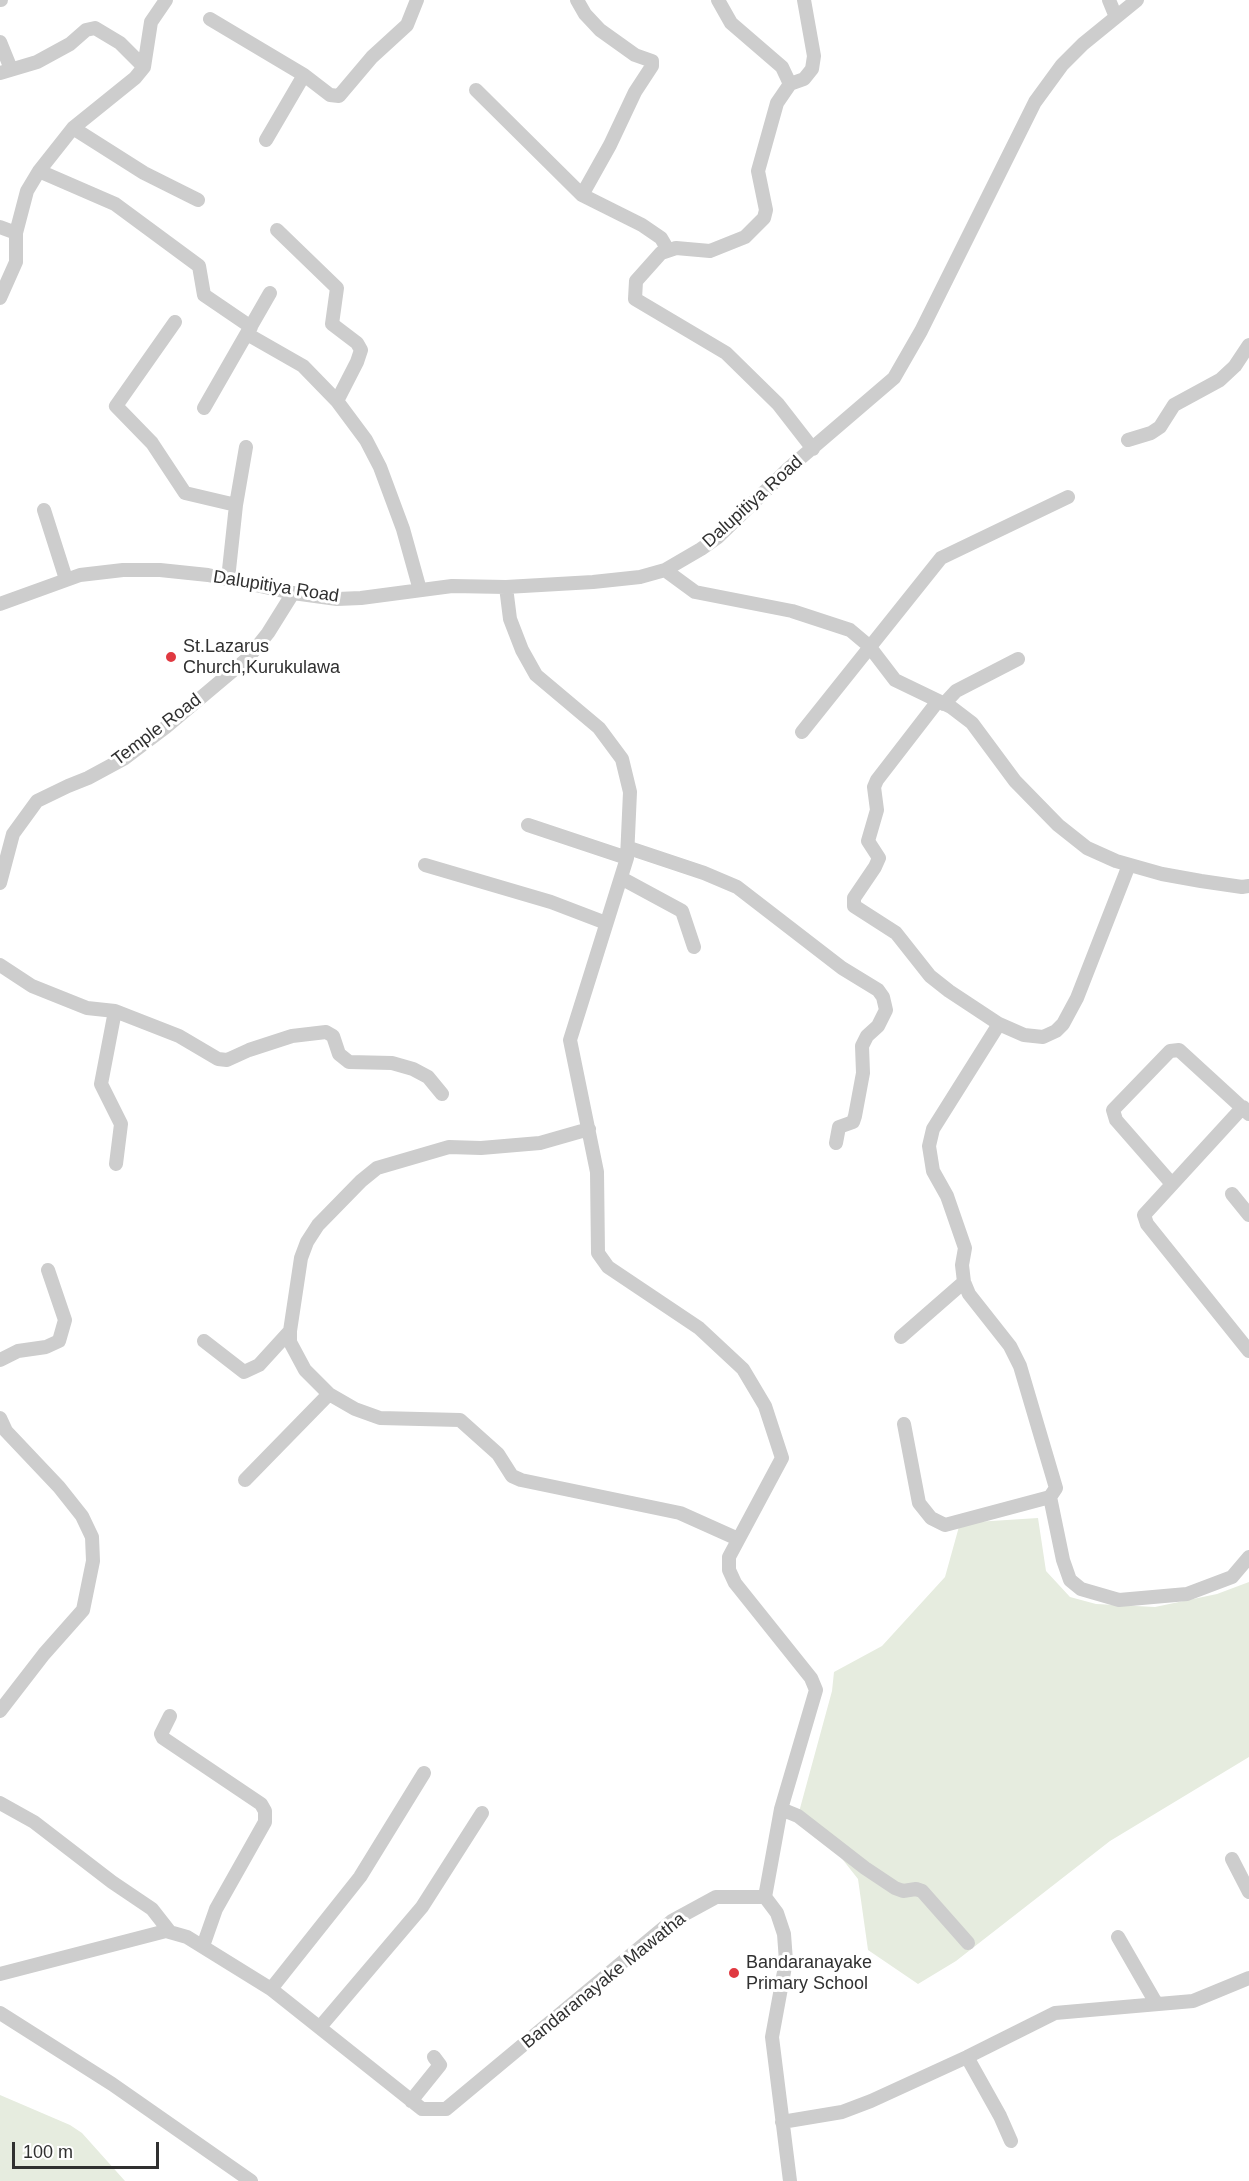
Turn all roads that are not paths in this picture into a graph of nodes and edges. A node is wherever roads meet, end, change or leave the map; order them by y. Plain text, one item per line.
1 (166, 0) edge
2 (417, 0) edge
3 (577, 0) edge
4 (718, 0) edge
5 (804, 0) edge
6 (1109, 0) edge
7 (1137, 0) edge
8 (1116, 17) junction
9 (210, 19) dead end
10 (0, 42) edge
11 (144, 67) junction
12 (6, 71) edge
13 (304, 75) junction
14 (790, 84) junction
15 (476, 90) dead end
16 (73, 128) junction
17 (266, 140) dead end
18 (39, 171) junction
19 (582, 195) junction
20 (198, 200) dead end
21 (0, 227) edge
22 (277, 230) dead end
23 (16, 233) junction
24 (668, 250) junction
25 (270, 292) dead end
26 (0, 298) edge
27 (175, 322) dead end
28 (249, 330) junction
29 (1249, 345) edge
30 (337, 401) junction
31 (204, 408) dead end
32 (1128, 440) dead end
33 (246, 447) dead end
34 (813, 449) junction
35 (1068, 497) dead end
36 (236, 505) junction
37 (44, 510) dead end
38 (665, 570) junction
39 (66, 579) junction
40 (228, 579) junction
41 (506, 587) junction
42 (420, 590) junction
43 (293, 593) junction
44 (0, 604) edge
45 (869, 646) junction
46 (1017, 659) dead end
47 (941, 703) junction
48 (802, 732) dead end
49 (528, 825) dead end
50 (628, 853) junction
51 (1129, 864) junction
52 (425, 865) dead end
53 (621, 878) junction
54 (0, 883) edge
55 (1249, 886) edge
56 (606, 922) junction
57 (693, 947) dead end
58 (0, 964) edge
59 (115, 1011) junction
60 (999, 1024) junction
61 (442, 1094) dead end
62 (1246, 1111) edge
63 (589, 1129) junction
64 (836, 1143) dead end
65 (116, 1164) dead end
66 (1172, 1184) junction
67 (1232, 1194) dead end
68 (1249, 1215) edge
69 (48, 1270) dead end
70 (964, 1282) junction
71 (290, 1331) junction
72 (901, 1337) dead end
73 (204, 1341) dead end
74 (1249, 1351) edge
75 (0, 1360) edge
76 (329, 1394) junction
77 (0, 1418) edge
78 (904, 1424) dead end
79 (244, 1480) dead end
80 (1050, 1497) junction
81 (738, 1539) junction
82 (1249, 1557) edge
83 (0, 1711) edge
84 (170, 1716) dead end
85 (424, 1773) dead end
86 (0, 1803) edge
87 (781, 1809) junction
88 (482, 1813) dead end
89 (1232, 1859) dead end
90 (1249, 1892) edge
91 (765, 1897) junction
92 (170, 1932) junction
93 (1118, 1937) dead end
94 (968, 1943) dead end
95 (203, 1947) junction
96 (0, 1974) edge
97 (1249, 1978) edge
98 (271, 1989) junction
99 (1156, 2003) junction
100 (0, 2013) edge
101 (320, 2027) junction
102 (434, 2057) dead end
103 (967, 2057) junction
104 (411, 2101) junction
105 (782, 2122) junction
106 (1011, 2141) dead end
107 (251, 2181) edge
108 (790, 2181) edge

1 - 11 street
2 - 13 street
3 - 19 street
4 - 14 street
5 - 14 street
6 - 8 street
7 - 8 street, Dalupitiya Road
8 - 34 street, Dalupitiya Road
9 - 13 street
10 - 12 street
11 - 12 street
11 - 16 street
13 - 17 street
14 - 24 street
15 - 19 street
16 - 18 street
16 - 20 street
18 - 23 street
18 - 28 street
19 - 24 street
21 - 23 street
22 - 30 street
23 - 26 street
24 - 34 street
25 - 28 street
27 - 36 street
28 - 30 street
28 - 31 street
29 - 32 street
30 - 42 street
33 - 36 street
34 - 38 street, Dalupitiya Road
35 - 45 street
36 - 40 street
37 - 39 street
38 - 41 street, Dalupitiya Road
38 - 45 street
39 - 40 street, Dalupitiya Road
39 - 44 street, Dalupitiya Road
40 - 43 street, Dalupitiya Road
41 - 42 street, Dalupitiya Road
41 - 50 street
42 - 43 street, Dalupitiya Road
43 - 54 street, Temple Road
45 - 47 street
45 - 48 street
46 - 47 street
47 - 51 street
47 - 60 street
49 - 50 street
50 - 53 street
50 - 64 street
51 - 55 street
51 - 60 street
52 - 56 street
53 - 56 street
53 - 57 street
56 - 63 street
58 - 59 street
59 - 61 street
59 - 65 street
60 - 70 street
62 - 66 street
62 - 66 street
63 - 71 street
63 - 81 street
66 - 74 street
67 - 68 street
69 - 75 street
70 - 72 street
70 - 80 street
71 - 73 street
71 - 76 street
76 - 79 street
76 - 81 street
77 - 83 street
78 - 80 street
80 - 82 street
81 - 87 street
84 - 95 street
85 - 98 street
86 - 92 street
87 - 91 street
87 - 94 street
88 - 101 street
89 - 90 street
91 - 104 street, Bandaranayake Mawatha
91 - 105 street
92 - 95 street, Bandaranayake Mawatha
92 - 96 street
93 - 99 street
95 - 98 street, Bandaranayake Mawatha
97 - 99 street
98 - 101 street, Bandaranayake Mawatha
99 - 103 street
100 - 107 street
101 - 104 street, Bandaranayake Mawatha
102 - 104 street
103 - 105 street
103 - 106 street
105 - 108 street

